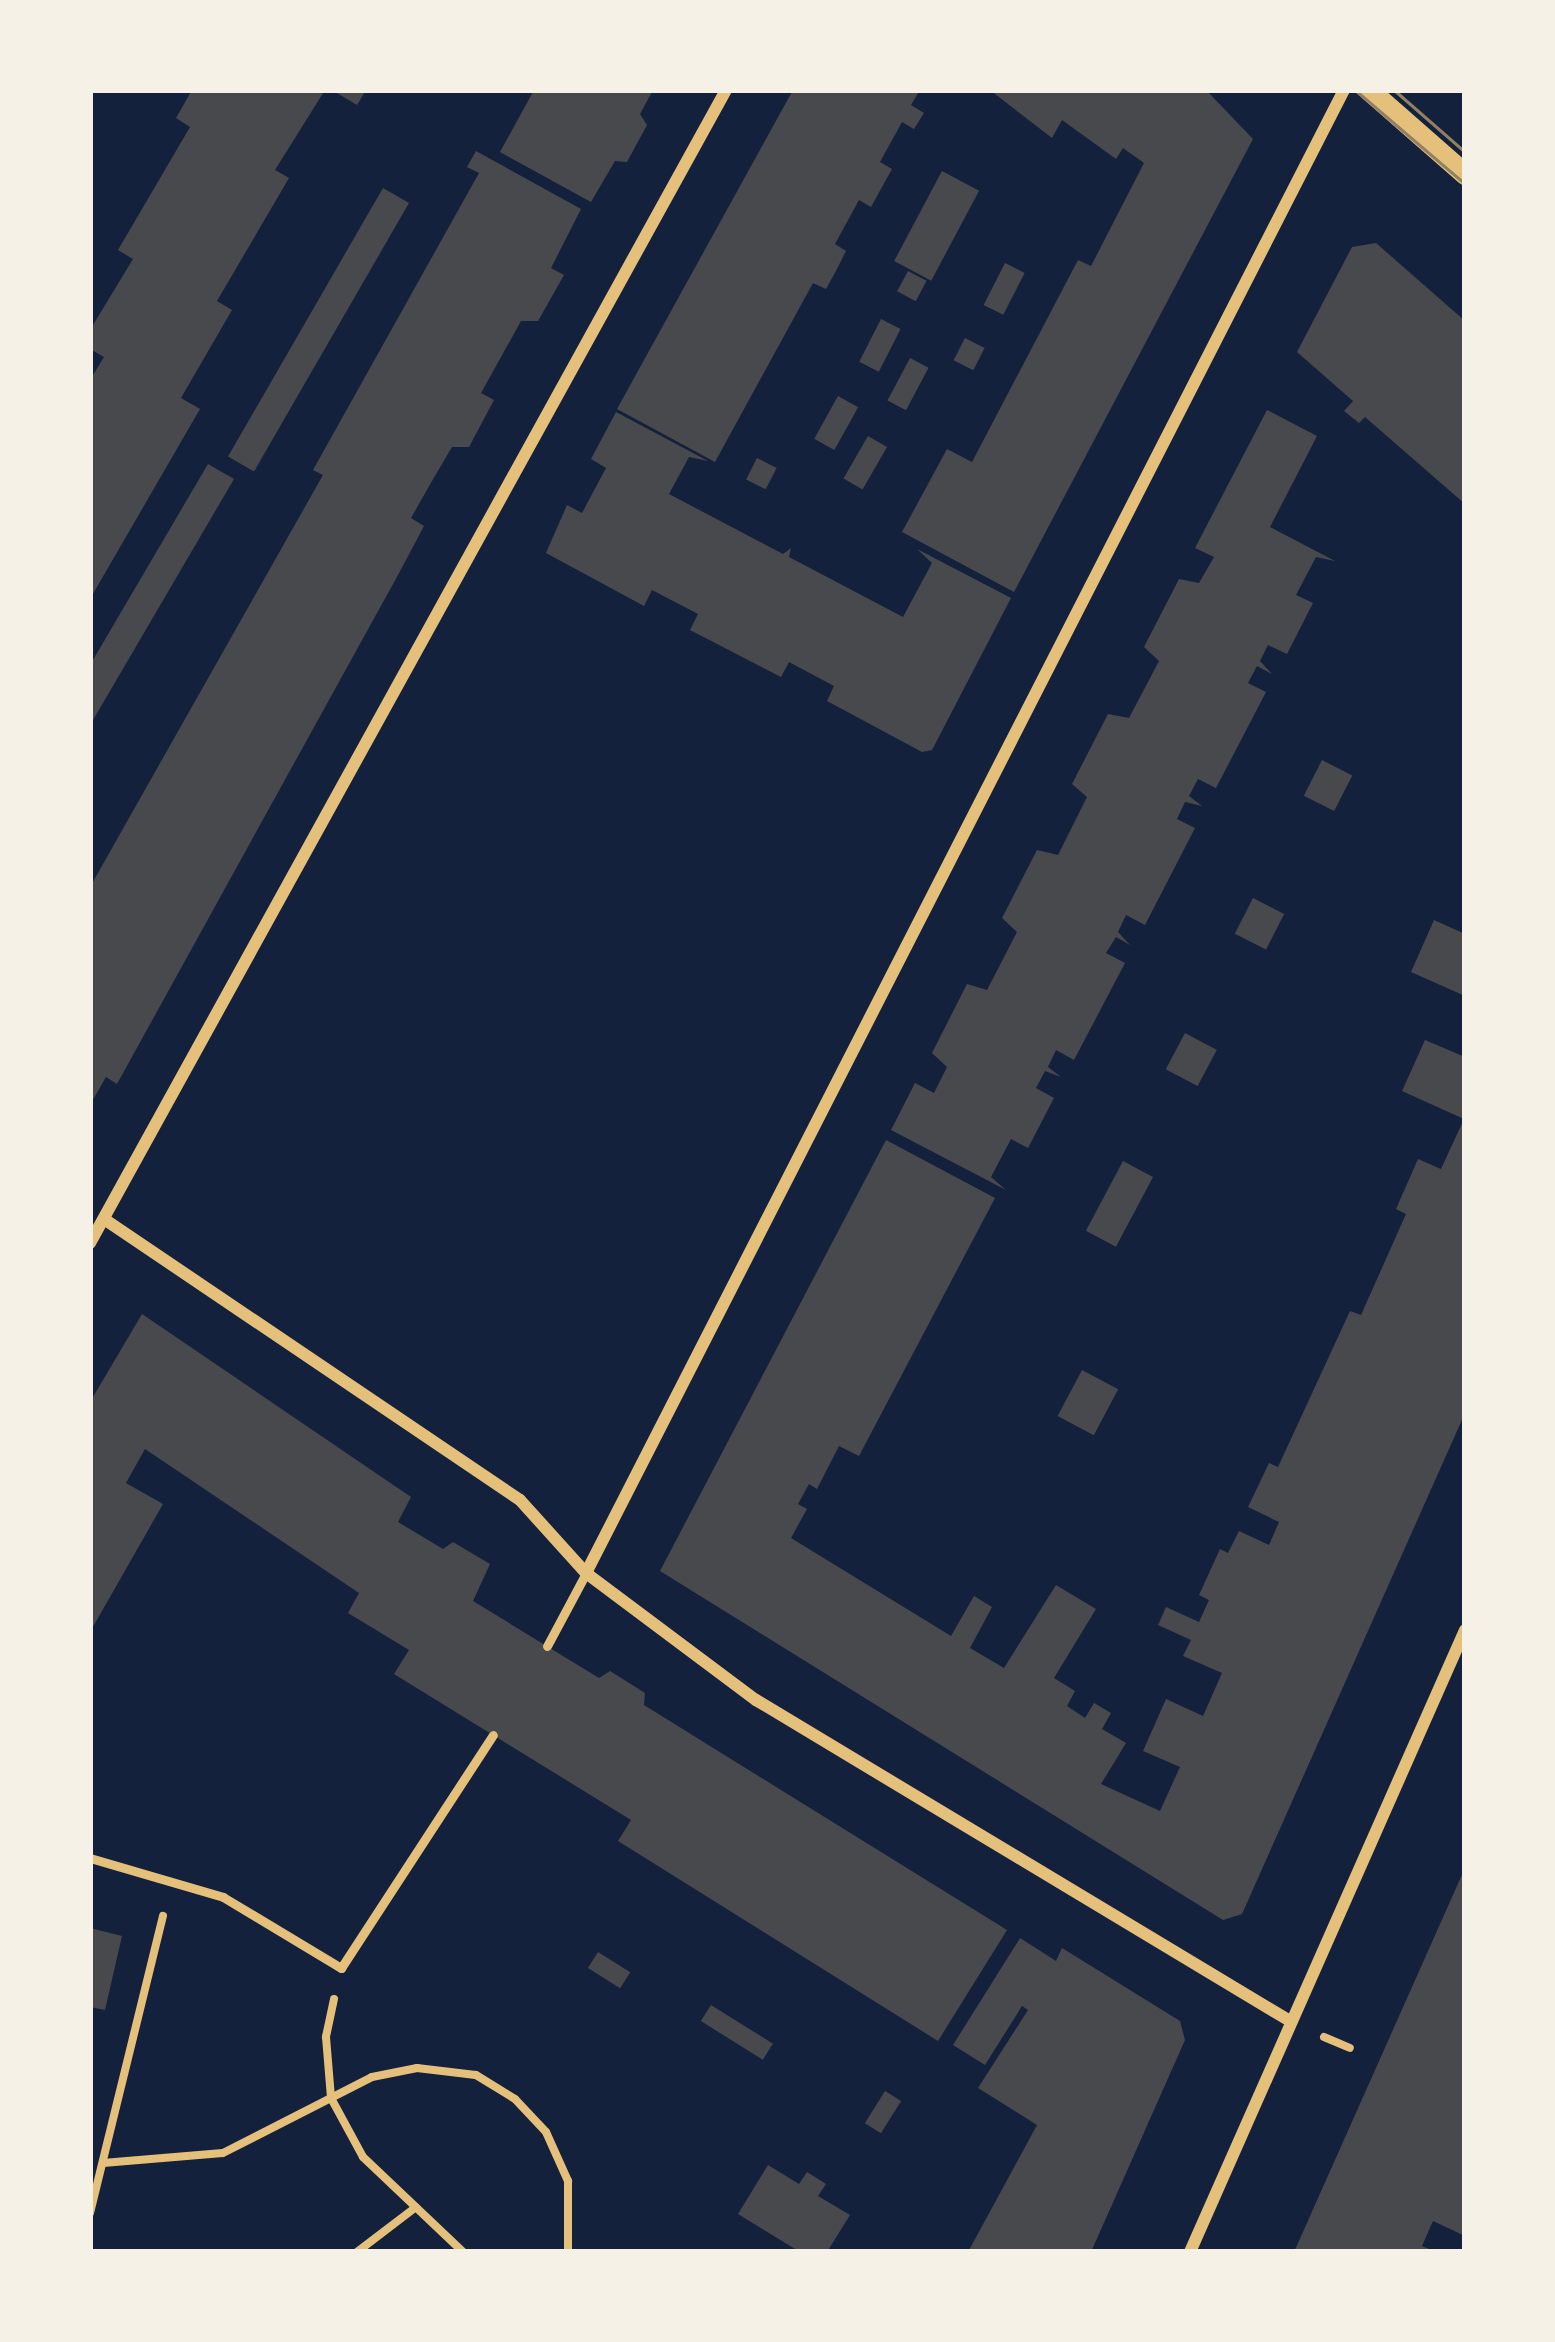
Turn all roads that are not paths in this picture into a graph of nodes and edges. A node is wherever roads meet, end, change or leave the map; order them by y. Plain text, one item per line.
1 (726, 90) edge
2 (1343, 90) edge
3 (1369, 90) edge
4 (1465, 174) edge
5 (104, 1219) junction
6 (90, 1243) edge
7 (586, 1573) junction
8 (1465, 1630) edge
9 (547, 1646) dead end
10 (493, 1735) dead end
11 (90, 1858) edge
12 (1290, 2021) junction
13 (1190, 2252) edge

1 - 5 street
2 - 7 street
3 - 4 street
5 - 6 street
5 - 7 street
7 - 9 lane
7 - 12 street
8 - 12 street
10 - 11 lane
12 - 13 street

